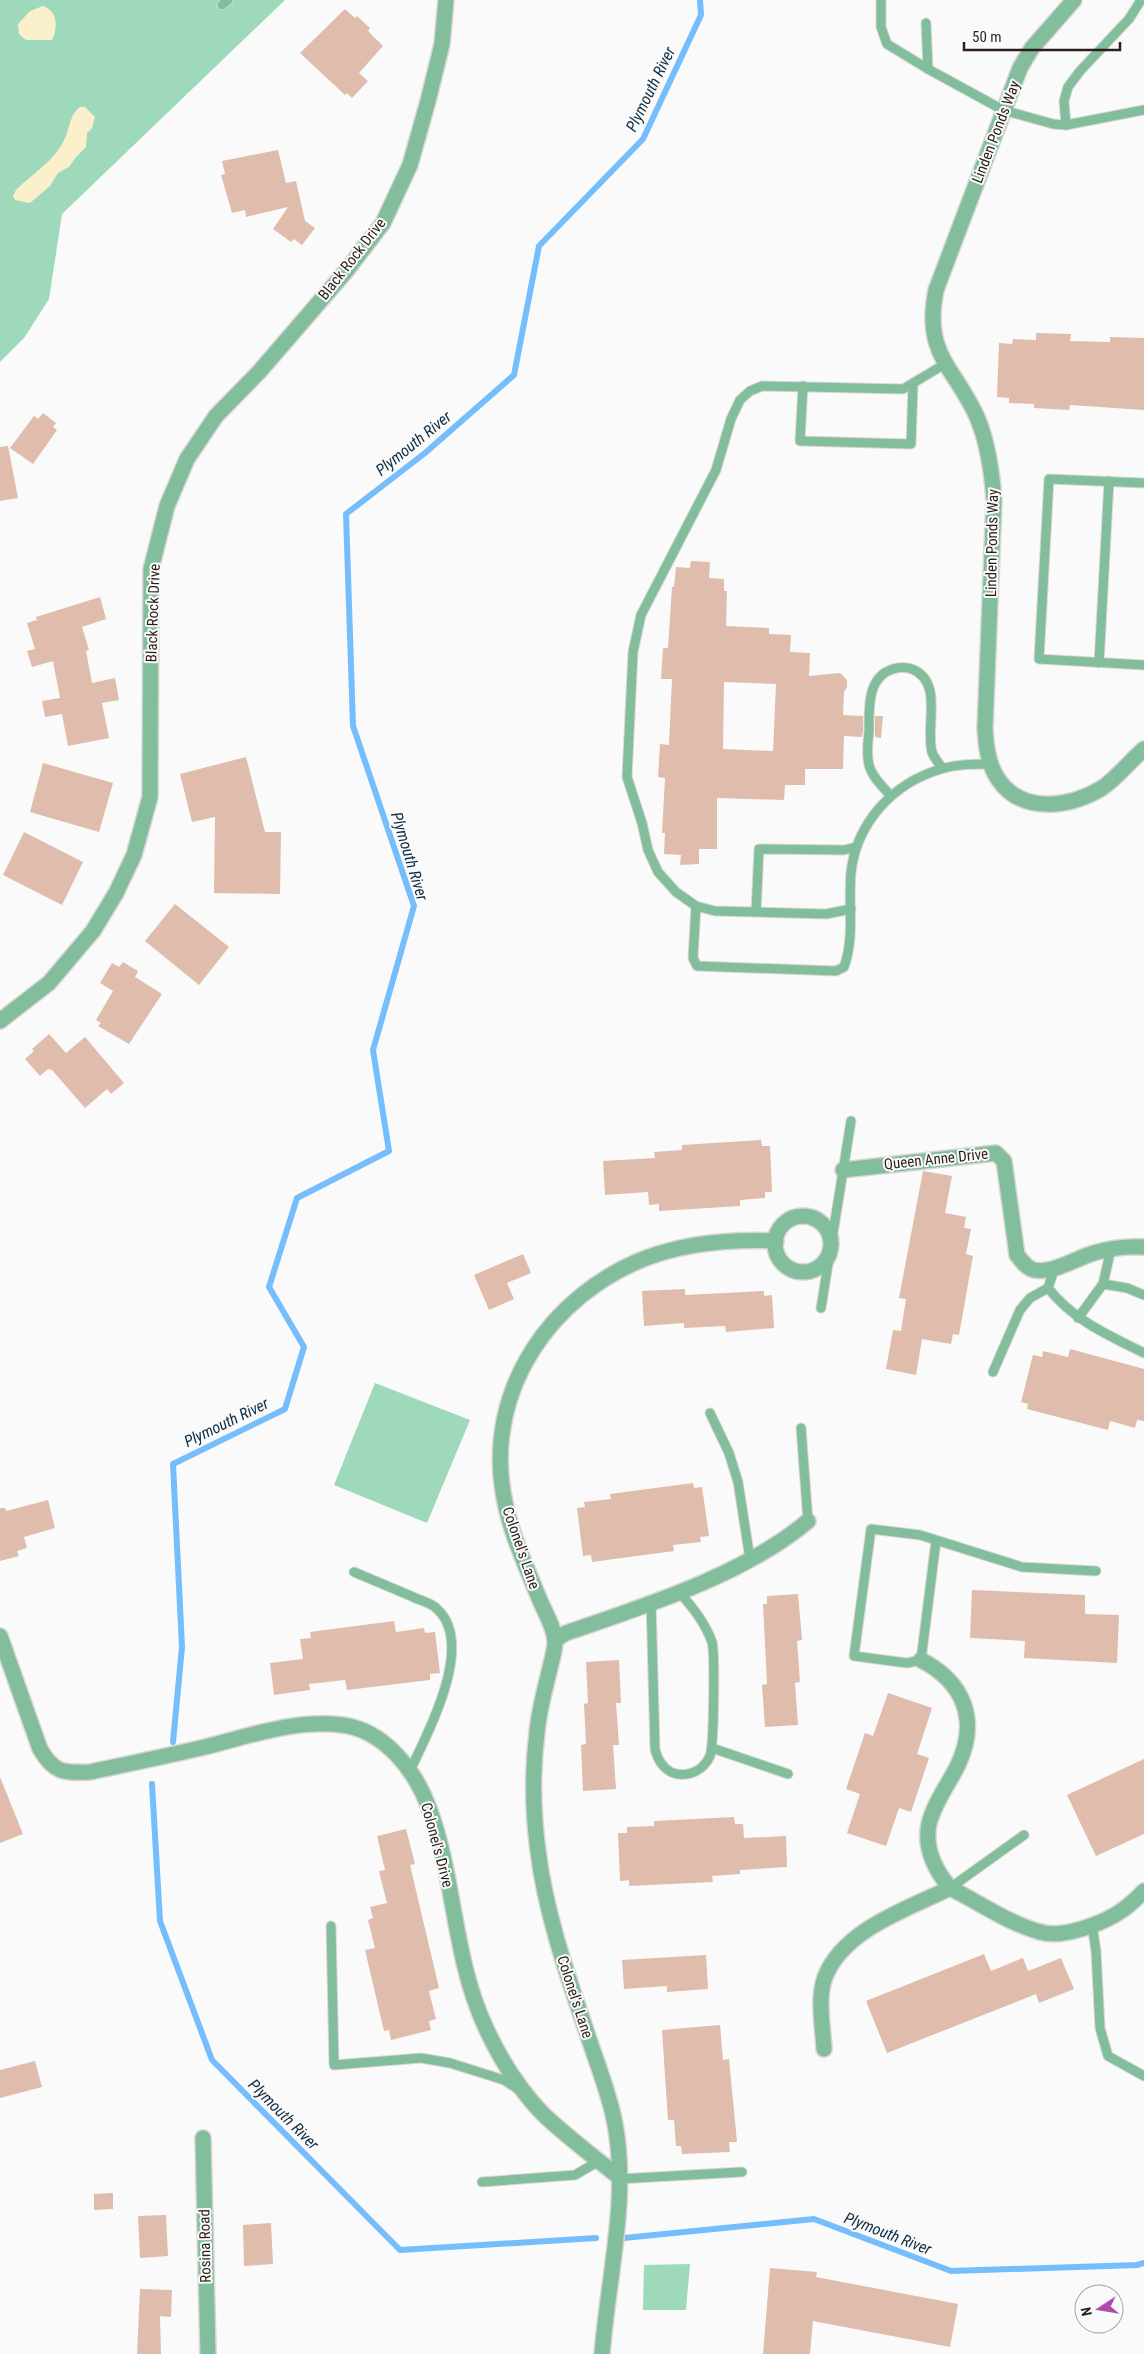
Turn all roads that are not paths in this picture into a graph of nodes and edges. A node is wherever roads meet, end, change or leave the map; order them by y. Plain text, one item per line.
1 (446, 0) edge
2 (881, 0) edge
3 (1074, 0) edge
4 (1141, 0) edge
5 (926, 23) dead end
6 (928, 69) junction
7 (1003, 110) junction
8 (1144, 110) edge
9 (1066, 125) junction
10 (945, 364) junction
11 (913, 385) junction
12 (803, 386) junction
13 (1109, 481) junction
14 (1144, 483) edge
15 (1099, 663) junction
16 (1144, 665) edge
17 (1144, 749) edge
18 (990, 764) junction
19 (942, 768) junction
20 (891, 796) junction
21 (856, 847) junction
22 (696, 906) junction
23 (850, 909) junction
24 (756, 912) junction
25 (0, 1021) edge
26 (851, 1120) dead end
27 (843, 1170) junction
28 (776, 1241) junction
29 (1144, 1247) edge
30 (831, 1248) junction
31 (1111, 1249) junction
32 (1055, 1268) junction
33 (1103, 1284) junction
34 (1048, 1288) junction
35 (1144, 1294) edge
36 (821, 1308) dead end
37 (1078, 1318) junction
38 (1144, 1353) edge
39 (993, 1372) dead end
40 (710, 1413) dead end
41 (801, 1428) dead end
42 (808, 1521) joint
43 (936, 1541) junction
44 (750, 1559) junction
45 (1096, 1570) dead end
46 (354, 1572) dead end
47 (678, 1591) junction
48 (651, 1602) junction
49 (0, 1636) edge
50 (555, 1640) junction
51 (921, 1660) junction
52 (712, 1748) junction
53 (410, 1771) junction
54 (788, 1774) dead end
55 (1024, 1834) dead end
56 (950, 1888) junction
57 (1144, 1891) edge
58 (1092, 1925) junction
59 (331, 1926) dead end
60 (824, 2050) dead end
61 (1144, 2076) edge
62 (528, 2096) junction
63 (203, 2138) dead end
64 (599, 2161) junction
65 (742, 2172) dead end
66 (619, 2178) junction
67 (482, 2182) dead end
68 (208, 2354) edge
69 (602, 2354) edge

1 - 25 street, Black Rock Drive
2 - 6 lane
3 - 7 street, Linden Ponds Way
4 - 9 lane
5 - 6 lane
6 - 7 lane
7 - 9 lane
7 - 10 street, Linden Ponds Way
8 - 9 lane
10 - 11 lane
10 - 18 street, Linden Ponds Way
11 - 12 lane
11 - 12 lane
12 - 22 lane
13 - 14 lane
13 - 15 lane
13 - 15 lane
15 - 16 lane
17 - 18 street, Linden Ponds Way
18 - 19 lane
19 - 20 lane
19 - 20 lane
20 - 21 lane
21 - 23 lane
21 - 24 lane
22 - 23 lane
22 - 24 lane
23 - 24 lane
26 - 27 lane
27 - 30 lane
27 - 32 street, Queen Anne Drive
28 - 30 street
28 - 30 street
28 - 50 street, Colonel's Lane
29 - 31 street, Queen Anne Drive
30 - 36 lane
31 - 32 street, Queen Anne Drive
31 - 33 lane
32 - 34 lane
33 - 35 lane
33 - 37 lane
34 - 37 lane
34 - 39 lane
37 - 38 lane
40 - 44 lane
41 - 42 lane
42 - 44 street
43 - 45 lane
43 - 51 lane
43 - 51 lane
44 - 47 street
46 - 53 lane
47 - 48 street
47 - 52 lane
48 - 50 street
48 - 52 lane
49 - 53 street, Colonel's Drive
50 - 66 street, Colonel's Lane
51 - 56 street
52 - 54 lane
53 - 62 street, Colonel's Drive
55 - 56 lane
56 - 58 street
56 - 60 street
57 - 58 street
58 - 61 lane
59 - 62 lane
62 - 64 street, Colonel's Drive
63 - 68 street, Rosina Road
64 - 66 street, Colonel's Drive
64 - 67 lane
65 - 66 lane
66 - 69 street, Colonel's Lane

